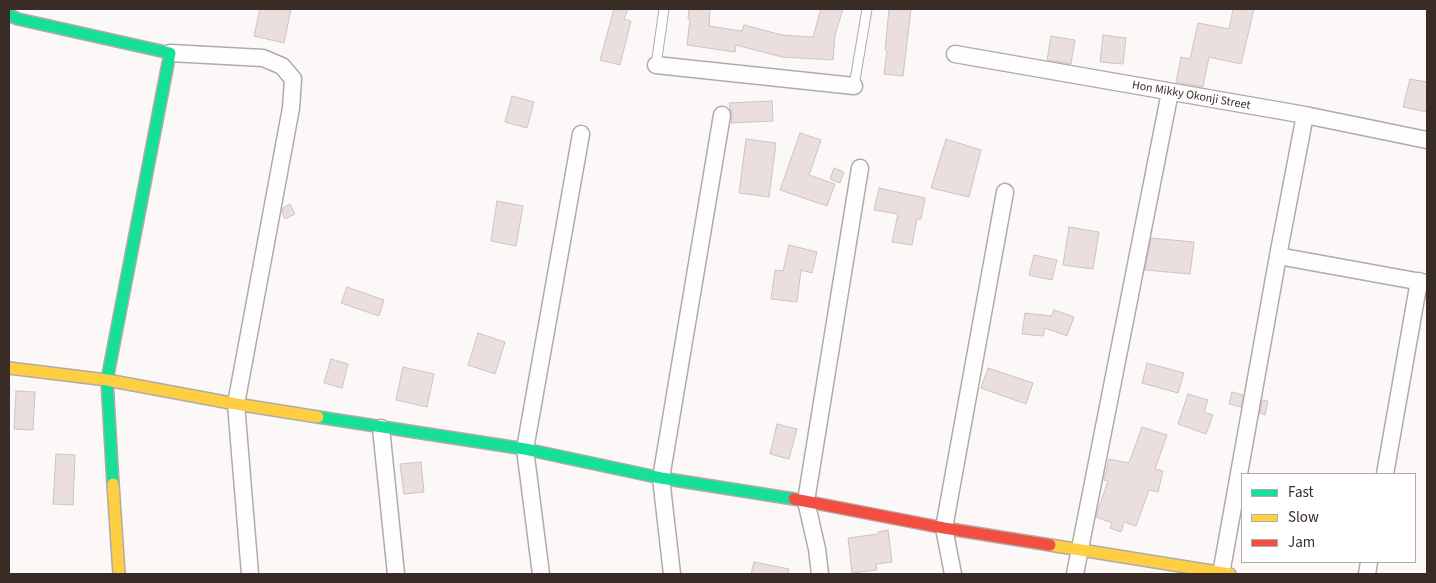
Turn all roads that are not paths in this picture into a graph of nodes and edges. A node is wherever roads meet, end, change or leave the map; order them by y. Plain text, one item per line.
1 (664, 9) edge
2 (868, 9) edge
3 (9, 15) edge
4 (170, 53) junction
5 (955, 54) dead end
6 (656, 65) joint
7 (854, 86) joint
8 (1170, 92) junction
9 (1305, 114) junction
10 (722, 115) dead end
11 (582, 134) dead end
12 (1427, 140) edge
13 (860, 168) dead end
14 (1005, 192) dead end
15 (1278, 256) junction
16 (1423, 282) edge
17 (9, 368) edge
18 (107, 380) junction
19 (236, 404) junction
20 (381, 428) junction
21 (525, 449) junction
22 (1241, 473) edge
23 (1385, 473) edge
24 (1241, 474) edge
25 (661, 478) junction
26 (806, 501) junction
27 (944, 528) junction
28 (1080, 549) junction
29 (120, 574) edge
30 (250, 574) edge
31 (396, 574) edge
32 (541, 574) edge
33 (672, 574) edge
34 (820, 574) edge
35 (953, 574) edge
36 (1075, 574) edge
37 (1224, 574) edge

1 - 6 lane
2 - 7 lane
3 - 4 street
4 - 18 street
4 - 19 street
5 - 8 street, Hon Mikky Okonji Street
6 - 7 street
8 - 9 street, Hon Mikky Okonji Street
8 - 28 street
9 - 12 street, Hon Mikky Okonji Street
9 - 15 street
10 - 25 street
11 - 21 street
13 - 26 street
14 - 27 street
15 - 16 street
15 - 22 street
16 - 23 street
17 - 18 street
18 - 19 street
18 - 29 street
19 - 20 street
19 - 30 street
20 - 21 street
20 - 31 street
21 - 25 street
21 - 32 street
24 - 37 street
25 - 26 street
25 - 33 street
26 - 27 street
26 - 34 street
27 - 28 street
27 - 35 street
28 - 36 street
28 - 37 street

